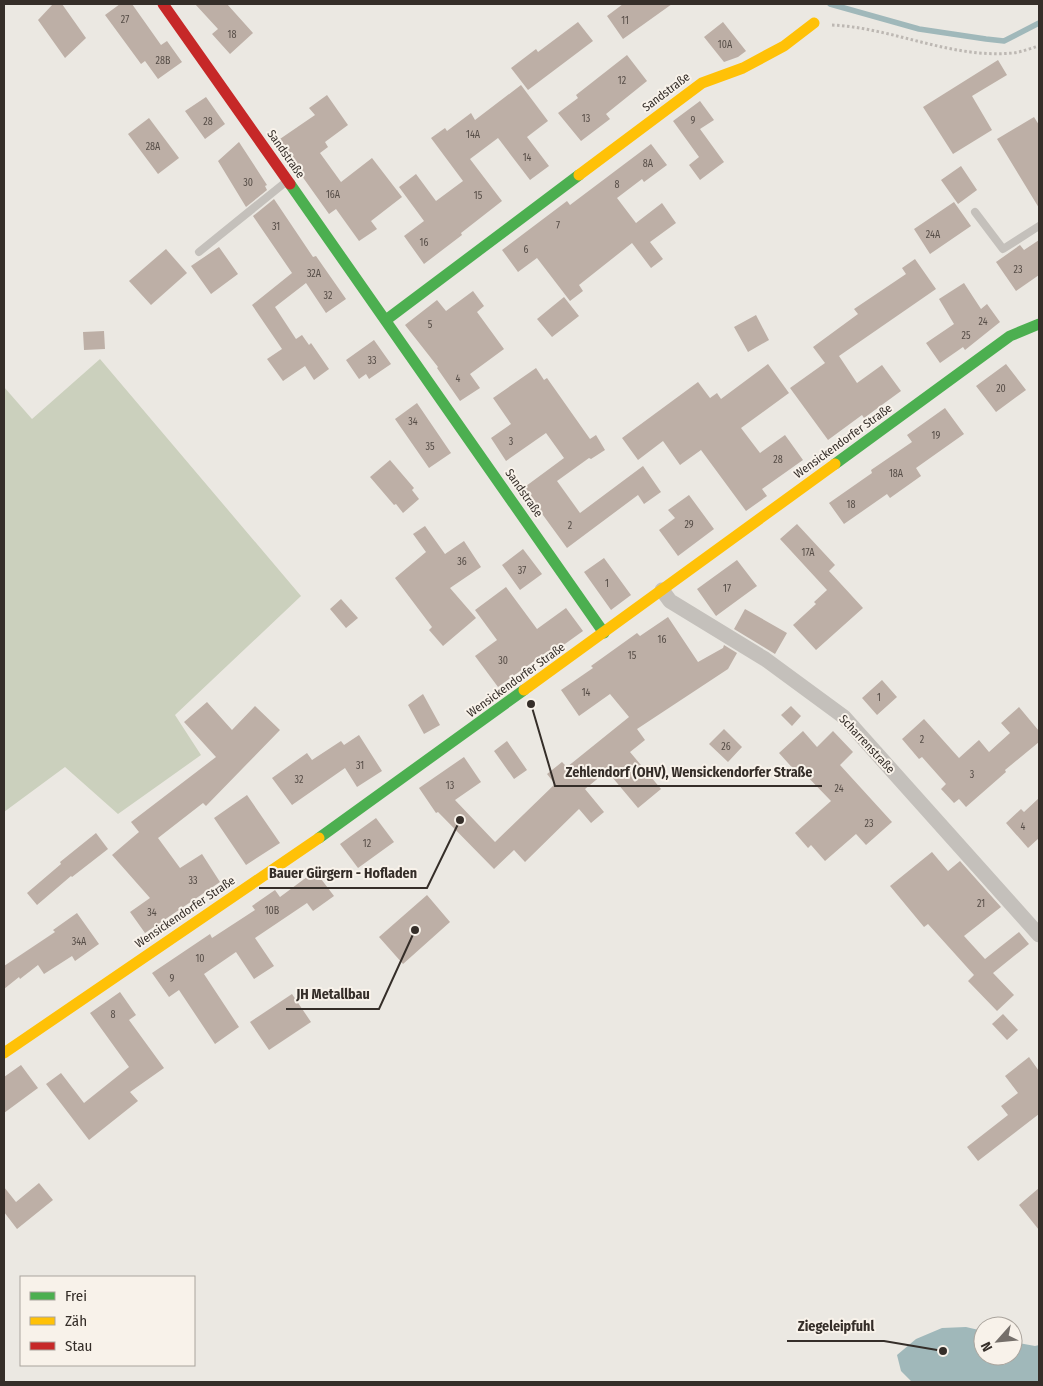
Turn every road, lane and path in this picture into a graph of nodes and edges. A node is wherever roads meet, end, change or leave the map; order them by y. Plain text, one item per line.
1 (163, 4) edge
2 (814, 24) joint
3 (1039, 46) edge
4 (288, 180) junction
5 (975, 212) dead end
6 (1039, 226) edge
7 (199, 252) dead end
8 (386, 320) junction
9 (1039, 324) edge
10 (662, 590) junction
11 (604, 633) junction
12 (1039, 935) edge
13 (4, 1052) edge

1 - 4 street, Sandstraße
2 - 3 path
2 - 8 street, Sandstraße
4 - 7 lane
4 - 8 street, Sandstraße
5 - 6 lane
8 - 11 street, Sandstraße
9 - 10 street, Wensickendorfer Straße
10 - 11 street, Wensickendorfer Straße
10 - 12 street, Scharrenstraße
11 - 13 street, Wensickendorfer Straße

